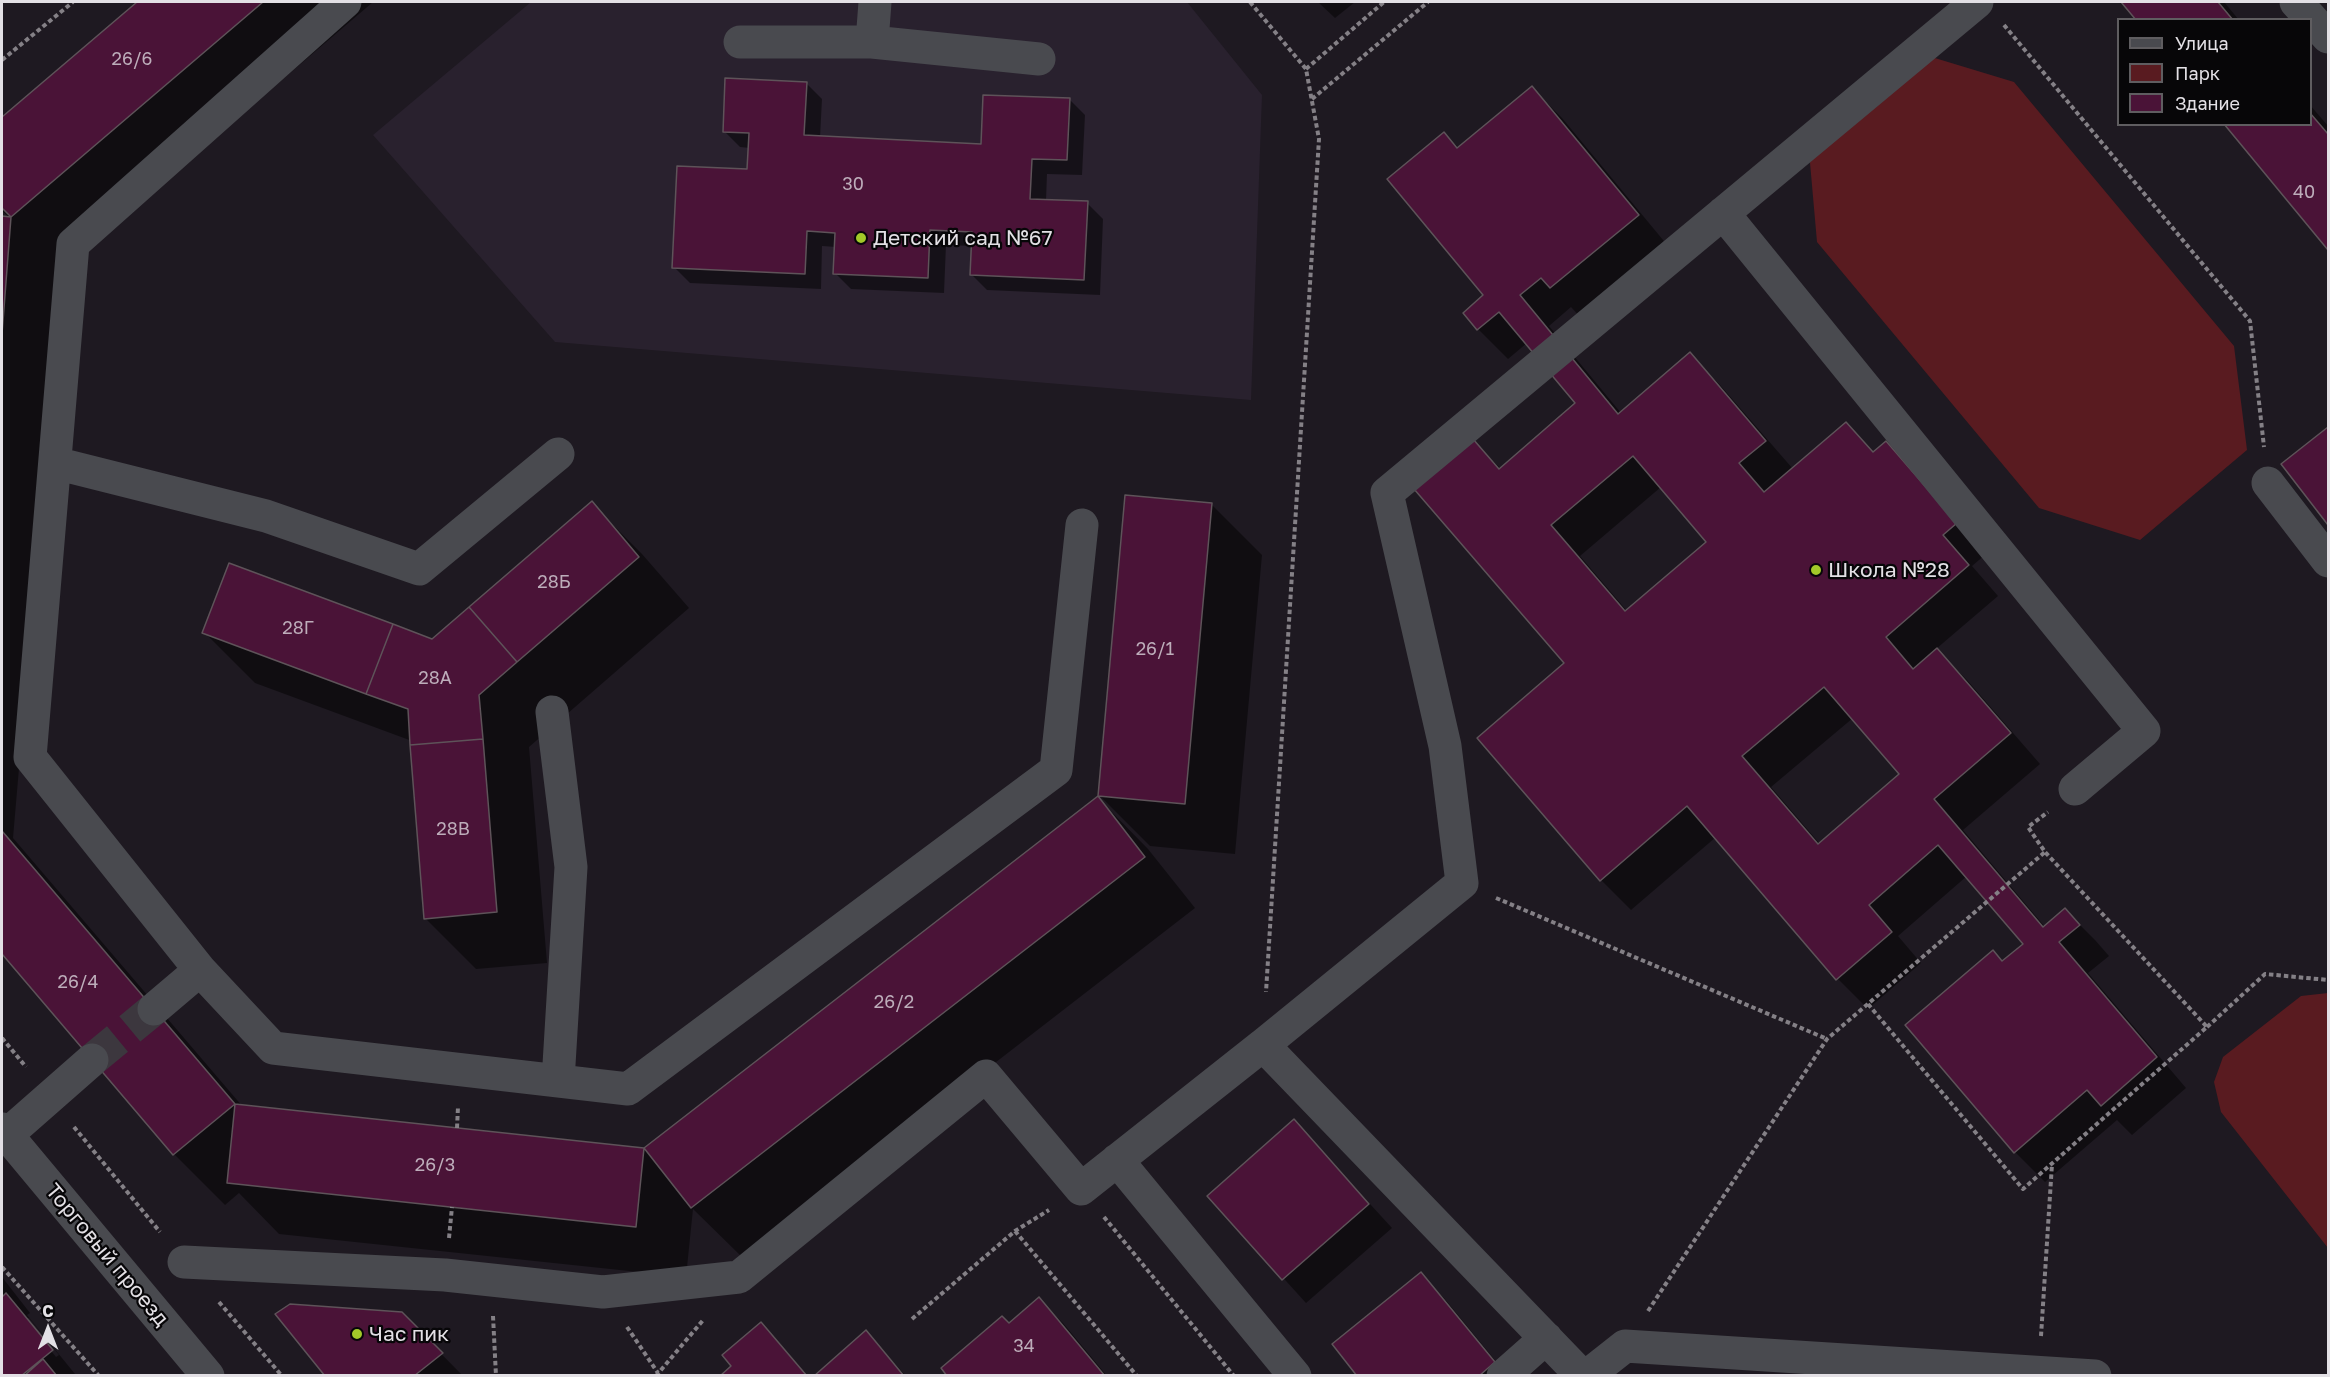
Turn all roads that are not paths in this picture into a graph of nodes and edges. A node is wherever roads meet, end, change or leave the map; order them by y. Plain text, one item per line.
1 (345, 2) edge
2 (875, 2) edge
3 (1989, 11) edge
4 (740, 42) dead end
5 (872, 42) junction
6 (1039, 59) dead end
7 (1723, 213) junction
8 (558, 454) dead end
9 (55, 463) junction
10 (2268, 483) road end
11 (1082, 525) dead end
12 (2328, 561) edge
13 (552, 712) dead end
14 (2075, 789) road end
15 (200, 970) junction
16 (154, 1009) tunnel mouth
17 (1263, 1045) junction
18 (92, 1060) tunnel mouth
19 (558, 1081) junction
20 (3, 1134) edge
21 (1117, 1160) junction
22 (184, 1262) road end
23 (1546, 1338) junction
24 (208, 1376) edge
25 (1295, 1376) edge
26 (1503, 1376) edge
27 (1582, 1376) edge
28 (1587, 1376) edge
29 (2095, 1376) edge

1 - 9 street
2 - 5 street
3 - 7 street
4 - 5 street
5 - 6 street
7 - 14 street
7 - 17 street
8 - 9 street
9 - 15 street
10 - 12 street
11 - 19 street
13 - 19 street
15 - 16 street
15 - 19 street
17 - 21 street
17 - 23 street
18 - 20 street
20 - 24 street, Торговый проезд
21 - 22 street
21 - 25 street
23 - 26 street
23 - 27 street
28 - 29 street

